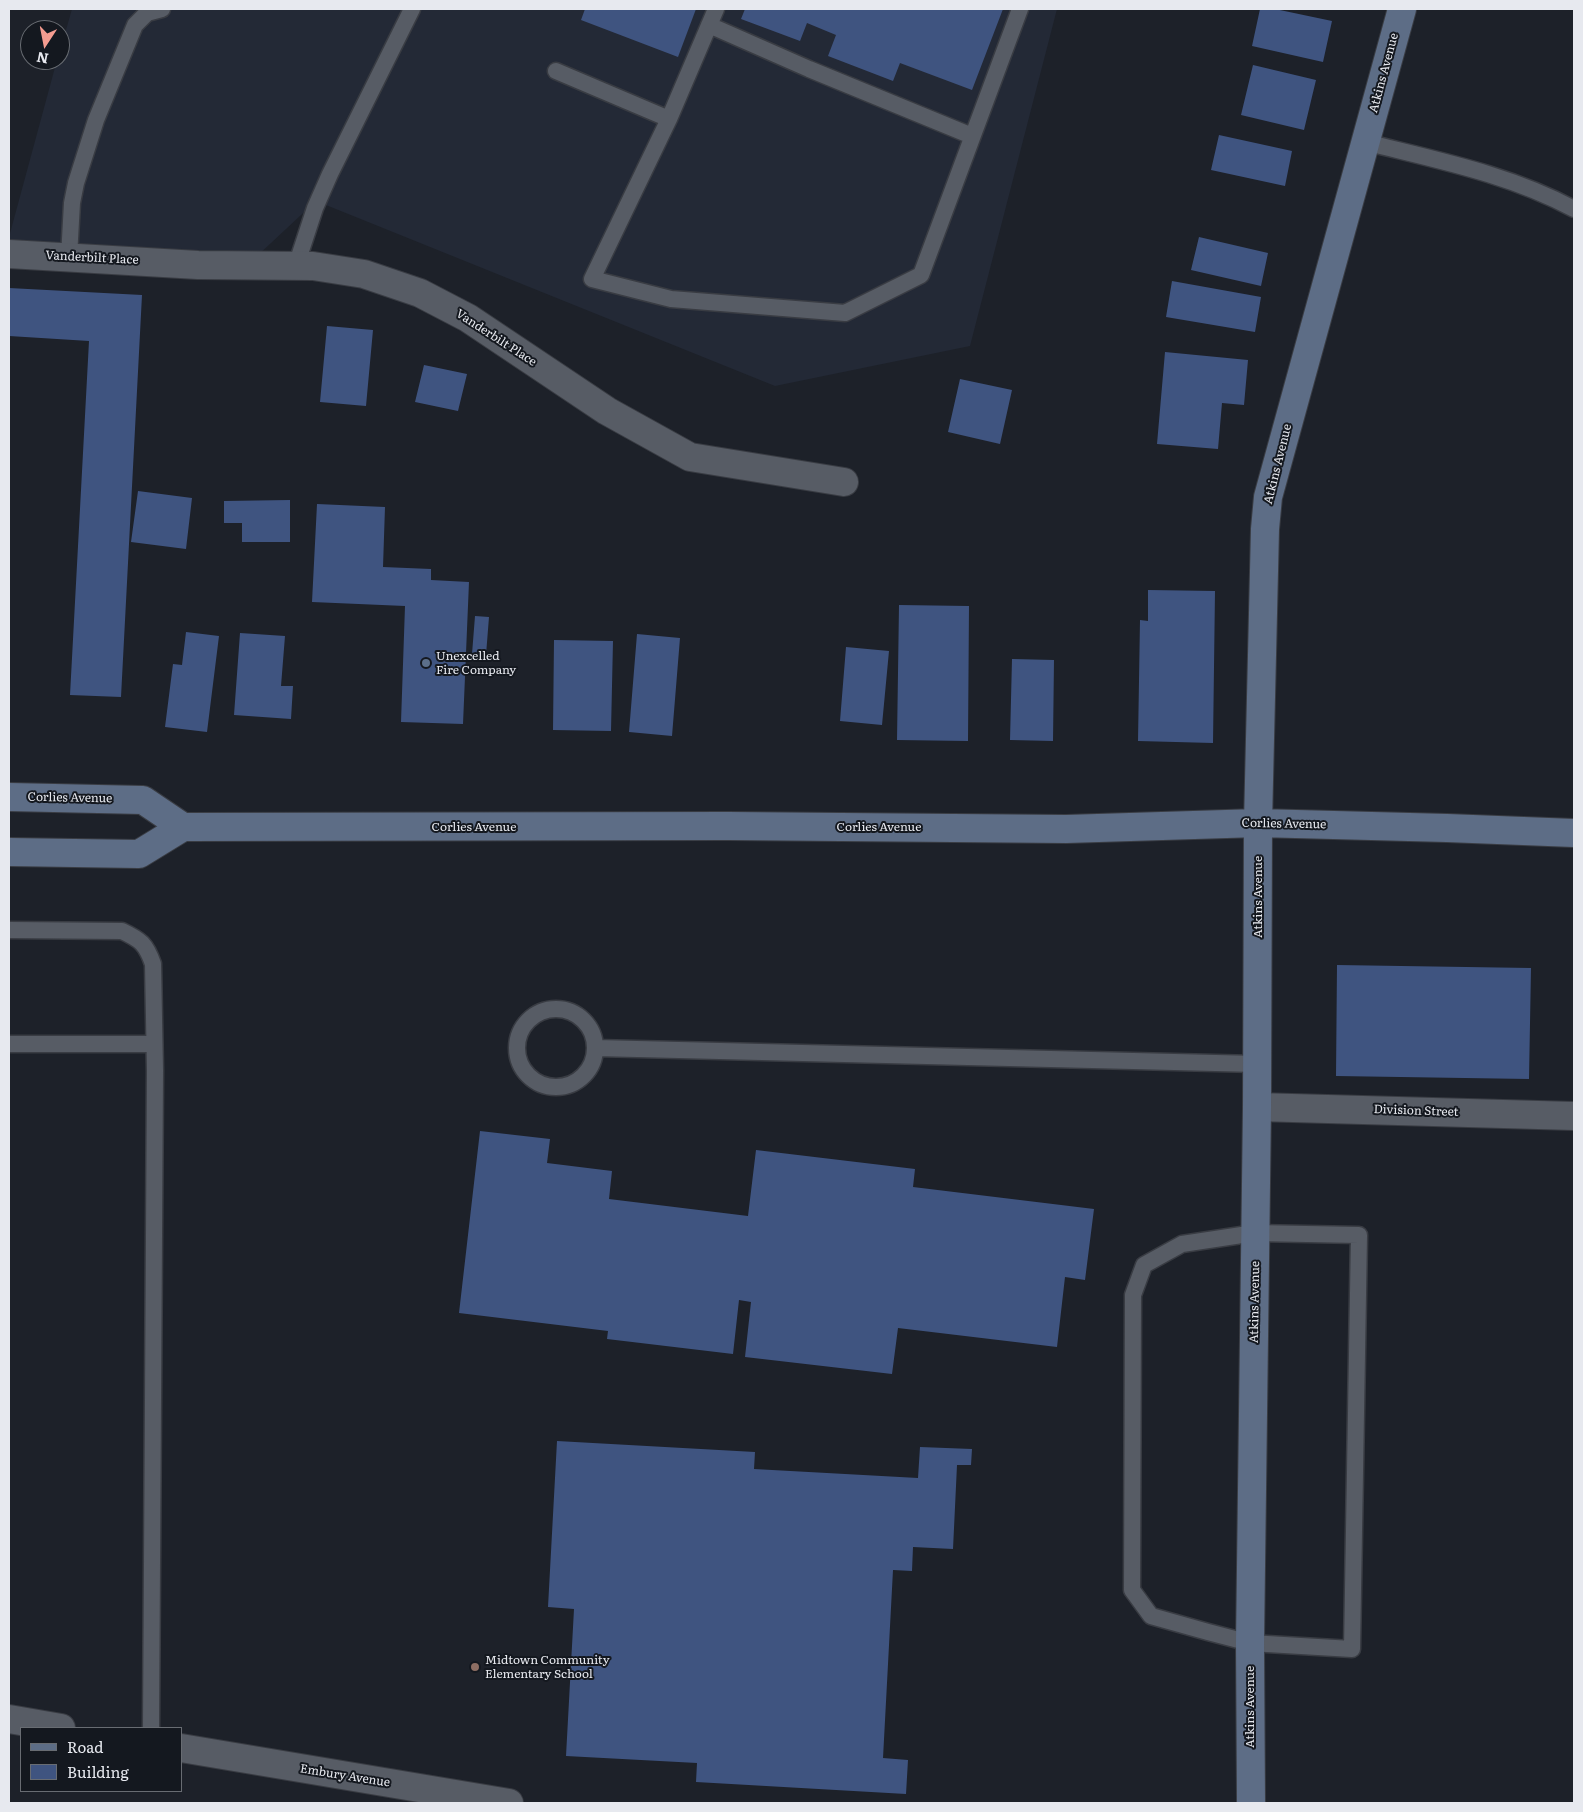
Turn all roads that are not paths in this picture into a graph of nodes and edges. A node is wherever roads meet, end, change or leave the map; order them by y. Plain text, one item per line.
1 (162, 9) edge
2 (412, 9) edge
3 (716, 9) edge
4 (1020, 9) edge
5 (1402, 9) edge
6 (709, 25) junction
7 (556, 71) dead end
8 (669, 119) junction
9 (972, 136) junction
10 (1365, 142) junction
11 (1574, 209) edge
12 (9, 254) edge
13 (69, 257) junction
14 (296, 266) junction
15 (844, 482) dead end
16 (9, 797) edge
17 (1258, 823) junction
18 (183, 827) junction
19 (1574, 833) edge
20 (9, 852) edge
21 (9, 930) edge
22 (9, 1044) edge
23 (154, 1044) junction
24 (596, 1048) junction
25 (1257, 1064) junction
26 (1257, 1107) junction
27 (1574, 1116) edge
28 (1256, 1233) junction
29 (1250, 1643) junction
30 (9, 1720) edge
31 (54, 1727) edge
32 (151, 1727) edge
33 (182, 1748) edge
34 (509, 1803) edge
35 (1251, 1803) edge

1 - 13 lane
2 - 14 lane
3 - 6 lane
4 - 9 lane
5 - 10 street, Atkins Avenue
6 - 8 lane
6 - 9 lane
7 - 8 lane
8 - 9 lane
10 - 11 lane
10 - 17 street, Atkins Avenue
12 - 13 street, Vanderbilt Place
13 - 14 street, Vanderbilt Place
14 - 15 street, Vanderbilt Place
16 - 18 street, Corlies Avenue
17 - 18 street, Corlies Avenue
17 - 19 street, Corlies Avenue
17 - 25 street, Atkins Avenue
18 - 20 street
21 - 23 lane
22 - 23 lane
23 - 32 lane
24 - 24 lane
24 - 25 lane
25 - 26 street, Atkins Avenue
26 - 27 street, Division Street
26 - 28 street, Atkins Avenue
28 - 29 street, Atkins Avenue
28 - 29 lane
28 - 29 lane
29 - 35 street, Atkins Avenue
30 - 31 street
33 - 34 street, Embury Avenue

